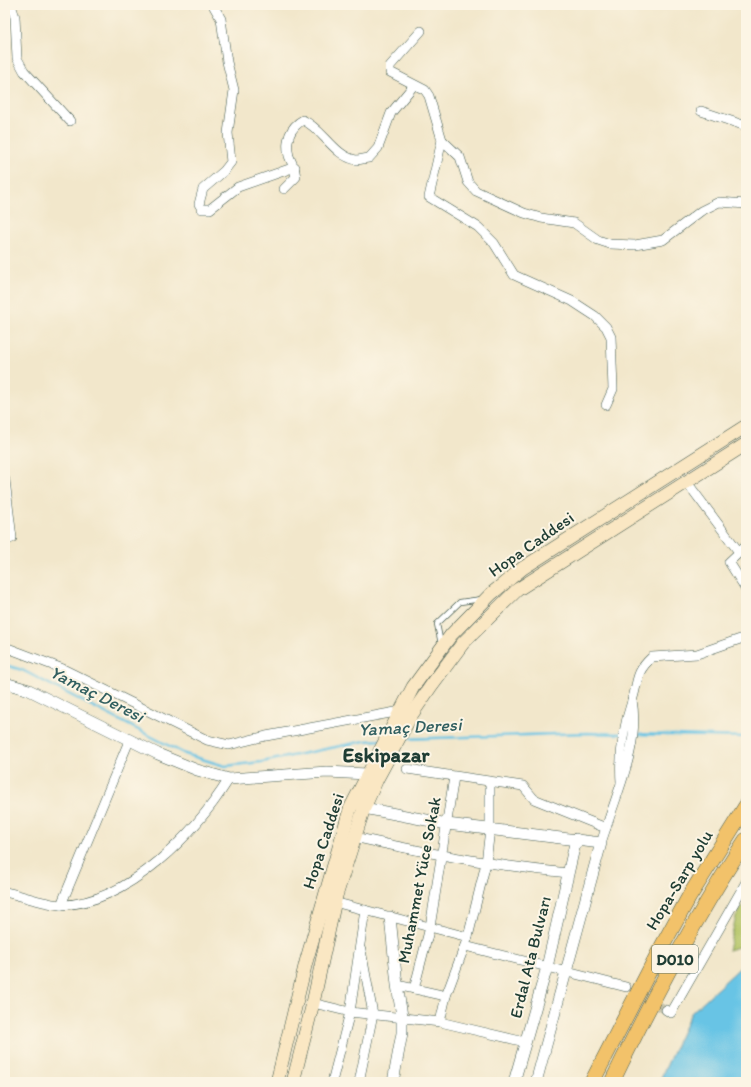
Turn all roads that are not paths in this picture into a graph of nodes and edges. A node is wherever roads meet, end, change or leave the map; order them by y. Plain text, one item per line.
1 (11, 5) edge
2 (214, 5) edge
3 (421, 31) dead end
4 (414, 85) junction
5 (700, 111) dead end
6 (70, 121) dead end
7 (746, 126) edge
8 (442, 140) junction
9 (295, 167) junction
10 (284, 189) dead end
11 (746, 204) edge
12 (606, 405) dead end
13 (746, 426) edge
14 (746, 444) edge
15 (5, 480) edge
16 (686, 481) junction
17 (5, 541) edge
18 (742, 549) edge
19 (746, 589) edge
20 (487, 598) junction
21 (746, 637) edge
22 (5, 647) edge
23 (442, 648) junction
24 (5, 683) edge
25 (407, 712) junction
26 (129, 741) junction
27 (407, 769) dead end
28 (372, 776) junction
29 (454, 777) junction
30 (229, 779) junction
31 (490, 782) junction
32 (746, 806) edge
33 (364, 808) junction
34 (447, 824) junction
35 (606, 828) junction
36 (490, 829) junction
37 (354, 837) junction
38 (576, 839) junction
39 (746, 840) edge
40 (601, 843) junction
41 (441, 856) junction
42 (486, 863) junction
43 (568, 873) junction
44 (746, 882) edge
45 (5, 892) edge
46 (329, 901) junction
47 (60, 905) junction
48 (365, 910) junction
49 (390, 917) junction
50 (430, 927) junction
51 (360, 941) junction
52 (466, 941) junction
53 (547, 967) junction
54 (567, 972) junction
55 (396, 985) junction
56 (626, 987) tunnel mouth
57 (414, 989) junction
58 (446, 996) junction
59 (313, 1004) junction
60 (666, 1010) dead end
61 (350, 1012) junction
62 (373, 1014) junction
63 (402, 1016) junction
64 (440, 1022) junction
65 (525, 1042) junction
66 (278, 1082) edge
67 (293, 1082) edge
68 (332, 1082) edge
69 (359, 1082) edge
70 (393, 1082) edge
71 (514, 1082) edge
72 (536, 1082) edge
73 (592, 1082) edge
74 (612, 1082) edge

1 - 6 street
2 - 9 street
3 - 4 street
4 - 8 street
4 - 9 street
5 - 7 street
8 - 11 street
8 - 12 street
9 - 10 street
13 - 20 main road, Hopa Caddesi
14 - 16 main road, Hopa Caddesi
15 - 17 street
16 - 18 street
16 - 25 main road, Hopa Caddesi
18 - 19 street
20 - 23 main road, Hopa Caddesi
20 - 23 lane
21 - 35 street
22 - 25 street
23 - 25 main road, Hopa Caddesi
24 - 26 street
25 - 28 main road, Hopa Caddesi
26 - 30 street
26 - 47 street
27 - 29 street
28 - 30 street
28 - 33 main road, Hopa Caddesi
28 - 46 main road, Hopa Caddesi
29 - 31 street
29 - 34 street, Muhammet Yüce Sokak
30 - 47 street
31 - 35 street
31 - 36 street
32 - 73 highway, Hopa-Sarp yolu
33 - 34 street
33 - 37 main road, Hopa Caddesi
34 - 36 street
34 - 41 street, Muhammet Yüce Sokak
35 - 40 street
36 - 38 street
36 - 42 street
37 - 41 street
37 - 46 main road, Hopa Caddesi
38 - 40 street
38 - 43 street, Erdal Ata Bulvarı
39 - 74 highway, D010
40 - 54 street
41 - 42 street
41 - 50 street, Muhammet Yüce Sokak
42 - 43 street
42 - 52 street
43 - 53 street, Erdal Ata Bulvarı
44 - 60 street
45 - 47 street
46 - 48 street
46 - 59 main road, Hopa Caddesi
46 - 66 main road, Hopa Caddesi
48 - 49 street
48 - 51 street
49 - 50 street
49 - 55 street
50 - 52 street
50 - 57 street, Muhammet Yüce Sokak
51 - 61 street
51 - 62 street
52 - 53 street
52 - 58 street
53 - 54 street
53 - 65 street, Erdal Ata Bulvarı
54 - 56 street
54 - 72 street
55 - 57 street
55 - 63 street
57 - 58 street
58 - 64 street
59 - 61 street
59 - 67 main road, Hopa Caddesi
61 - 62 street
61 - 68 street
62 - 63 street
62 - 69 street
63 - 64 street
63 - 70 street
64 - 65 street
65 - 71 street, Erdal Ata Bulvarı

